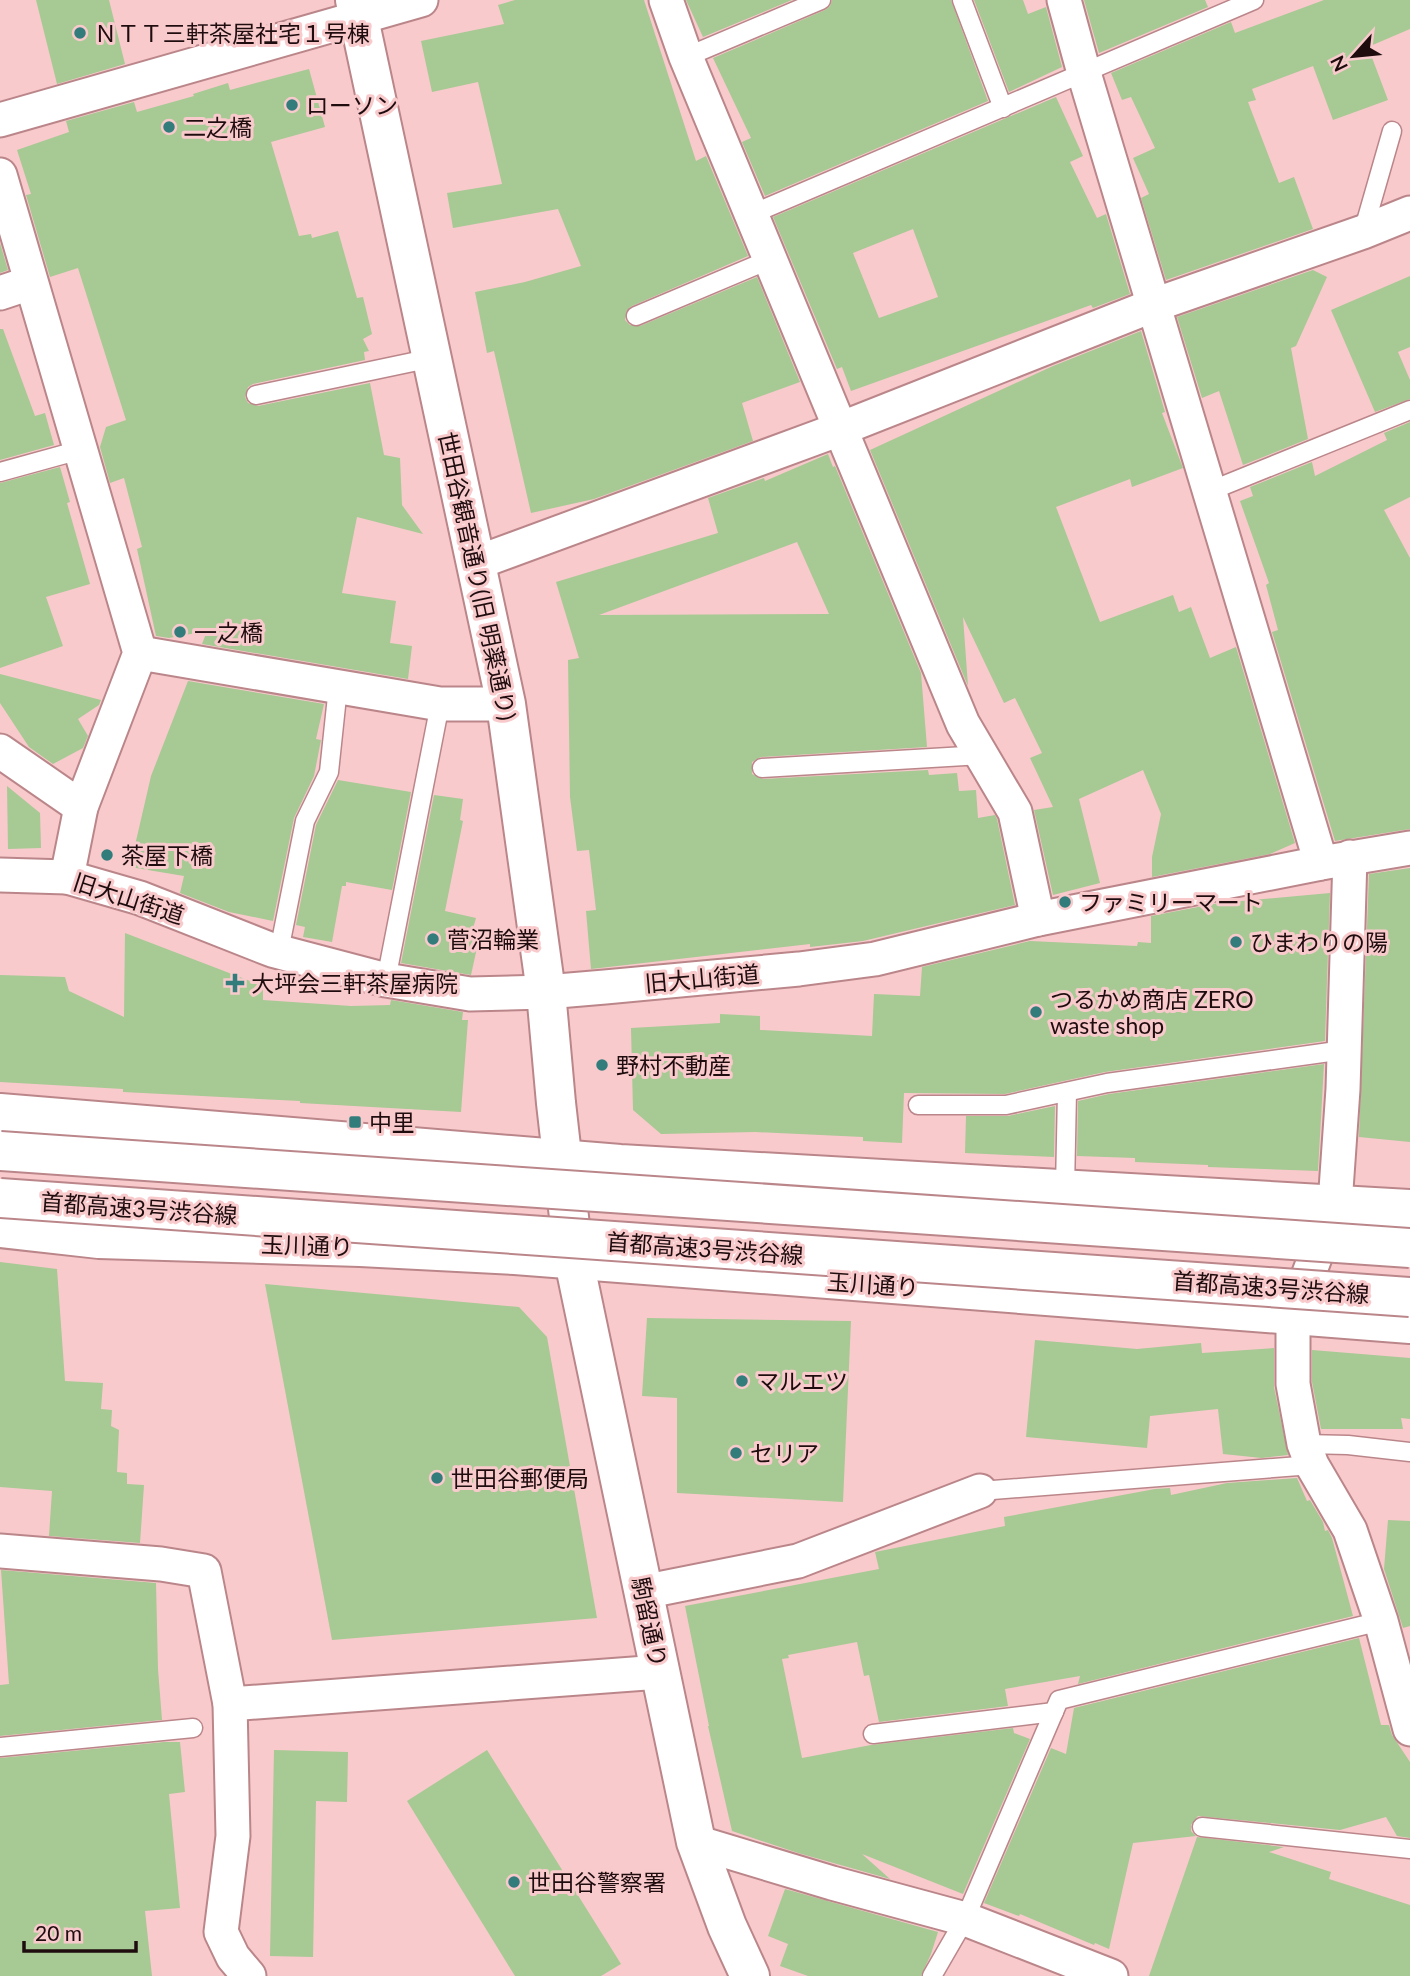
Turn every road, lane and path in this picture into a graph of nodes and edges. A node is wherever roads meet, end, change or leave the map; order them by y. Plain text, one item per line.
1 (421, 0) edge
2 (666, 0) edge
3 (821, 0) edge
4 (962, 0) edge
5 (1064, 0) edge
6 (1254, 0) edge
7 (357, 9) edge
8 (686, 57) junction
9 (1084, 73) junction
10 (1003, 108) junction
11 (0, 120) edge
12 (1392, 131) dead end
13 (0, 175) edge
14 (1410, 213) edge
15 (752, 214) junction
16 (1363, 232) junction
17 (771, 259) junction
18 (15, 288) edge
19 (1154, 304) junction
20 (636, 316) dead end
21 (432, 358) junction
22 (256, 395) dead end
23 (1410, 410) edge
24 (840, 429) junction
25 (80, 450) junction
26 (0, 472) edge
27 (1210, 491) junction
28 (476, 563) junction
29 (140, 653) junction
30 (338, 687) junction
31 (440, 704) junction
32 (506, 704) junction
33 (0, 751) edge
34 (982, 755) junction
35 (762, 768) dead end
36 (81, 807) junction
37 (1410, 848) edge
38 (1336, 860) junction
39 (0, 875) edge
40 (67, 877) junction
41 (1038, 919) junction
42 (279, 951) junction
43 (386, 980) junction
44 (546, 992) junction
45 (1344, 1050) junction
46 (1067, 1092) junction
47 (918, 1105) dead end
48 (0, 1112) edge
49 (0, 1151) edge
50 (561, 1159) junction
51 (1065, 1188) junction
52 (0, 1198) edge
53 (1335, 1205) junction
54 (1410, 1209) edge
55 (0, 1228) edge
56 (1410, 1248) edge
57 (574, 1261) junction
58 (1410, 1297) edge
59 (1293, 1316) junction
60 (1410, 1324) edge
61 (1410, 1452) edge
62 (1308, 1454) junction
63 (980, 1491) joint
64 (0, 1551) edge
65 (643, 1592) junction
66 (1381, 1621) junction
67 (1402, 1671) edge
68 (660, 1672) junction
69 (230, 1704) junction
70 (1054, 1712) junction
71 (193, 1728) dead end
72 (1410, 1729) edge
73 (873, 1734) dead end
74 (0, 1747) edge
75 (1202, 1827) dead end
76 (696, 1842) junction
77 (1410, 1849) edge
78 (965, 1919) junction
79 (742, 1973) edge
80 (249, 1976) edge
81 (932, 1976) edge
82 (1111, 1976) edge

1 - 7 street
2 - 8 street
3 - 8 lane
4 - 10 lane
5 - 9 street
6 - 9 lane
7 - 11 street
7 - 21 main road, 世田谷観音通り(旧 明薬通り)
8 - 15 street
9 - 10 lane
9 - 19 street
10 - 15 lane
12 - 16 lane
13 - 18 street
14 - 16 street
15 - 17 street
16 - 19 street
17 - 20 lane
17 - 24 street
18 - 25 street
19 - 24 street
19 - 27 street
21 - 22 lane
21 - 28 main road, 世田谷観音通り(旧 明薬通り)
23 - 27 lane
24 - 28 street
24 - 34 street
25 - 26 lane
25 - 29 street
27 - 38 street
28 - 32 main road, 世田谷観音通り(旧 明薬通り)
29 - 30 street
29 - 36 street
30 - 31 street
30 - 42 lane
31 - 32 street
31 - 43 lane
32 - 44 main road, 世田谷観音通り(旧 明薬通り)
33 - 36 street
34 - 35 lane
34 - 41 street
36 - 40 street
37 - 38 street, 旧大山街道
38 - 41 street, 旧大山街道
38 - 45 street
39 - 40 street, 旧大山街道
40 - 42 street, 旧大山街道
41 - 44 street, 旧大山街道
42 - 43 street, 旧大山街道
43 - 44 street, 旧大山街道
44 - 50 main road, 世田谷観音通り(旧 明薬通り)
45 - 46 lane
45 - 53 street
46 - 47 lane
46 - 51 lane
48 - 50 main road
49 - 56 main road, 首都高速3号渋谷線, bridge
50 - 51 main road
50 - 57 main road, 駒留通り
51 - 53 main road
52 - 58 main road, 首都高速3号渋谷線, bridge
53 - 54 main road
53 - 59 street
55 - 57 main road, 玉川通り
57 - 59 main road, 玉川通り
57 - 65 main road, 駒留通り
59 - 60 main road, 玉川通り
59 - 62 street
61 - 62 lane
62 - 63 lane
62 - 66 street
63 - 65 street
64 - 69 street
65 - 68 main road, 駒留通り
66 - 67 street
66 - 70 lane
67 - 72 street
68 - 69 street
68 - 76 main road, 駒留通り
69 - 80 street
70 - 73 lane
70 - 78 lane
71 - 74 lane
75 - 77 lane
76 - 78 street
76 - 79 main road, 駒留通り
78 - 81 lane
78 - 82 street

